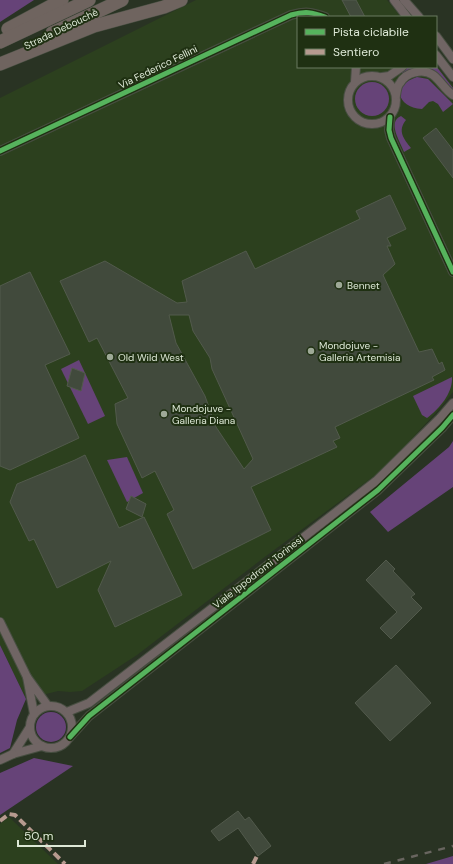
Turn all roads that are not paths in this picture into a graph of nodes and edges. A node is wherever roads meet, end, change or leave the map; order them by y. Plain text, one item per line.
1 (62, 0) edge
2 (89, 0) edge
3 (122, 0) edge
4 (181, 0) edge
5 (394, 0) edge
6 (404, 0) edge
7 (410, 0) edge
8 (322, 16) edge
9 (406, 16) edge
10 (420, 16) edge
11 (420, 16) edge
12 (0, 33) edge
13 (437, 37) edge
14 (0, 42) edge
15 (437, 55) edge
16 (0, 58) edge
17 (453, 59) edge
18 (0, 64) edge
19 (358, 68) edge
20 (359, 68) edge
21 (401, 68) edge
22 (367, 76) junction
23 (382, 77) junction
24 (453, 78) edge
25 (355, 82) junction
26 (396, 95) junction
27 (453, 95) edge
28 (390, 117) junction
29 (373, 124) junction
30 (391, 138) junction
31 (0, 151) edge
32 (453, 272) edge
33 (453, 403) edge
34 (453, 415) edge
35 (0, 622) edge
36 (27, 677) junction
37 (48, 706) junction
38 (67, 712) junction
39 (34, 714) junction
40 (30, 727) junction
41 (70, 737) junction
42 (42, 746) junction
43 (13, 754) junction
44 (0, 760) edge

1 - 12 main road
2 - 14 main road, Strada Debouchè
3 - 16 main road, Strada Debouchè
4 - 18 main road
5 - 9 street
6 - 10 street
7 - 11 street
8 - 31 street, Via Federico Fellini
13 - 17 street
15 - 24 street
19 - 25 street
20 - 22 street
21 - 23 street
22 - 23 street
22 - 25 street
23 - 26 street
25 - 29 street
26 - 27 street
26 - 28 street
28 - 29 street
28 - 30 street
29 - 30 street
30 - 32 street
33 - 38 street, Viale Ippodromi Torinesi
34 - 41 street, Viale Ippodromi Torinesi
35 - 36 street
36 - 37 street
36 - 39 street
37 - 38 street
37 - 39 street
38 - 41 street
39 - 40 street
40 - 42 street
40 - 43 street
41 - 42 street
42 - 43 street
43 - 44 street

